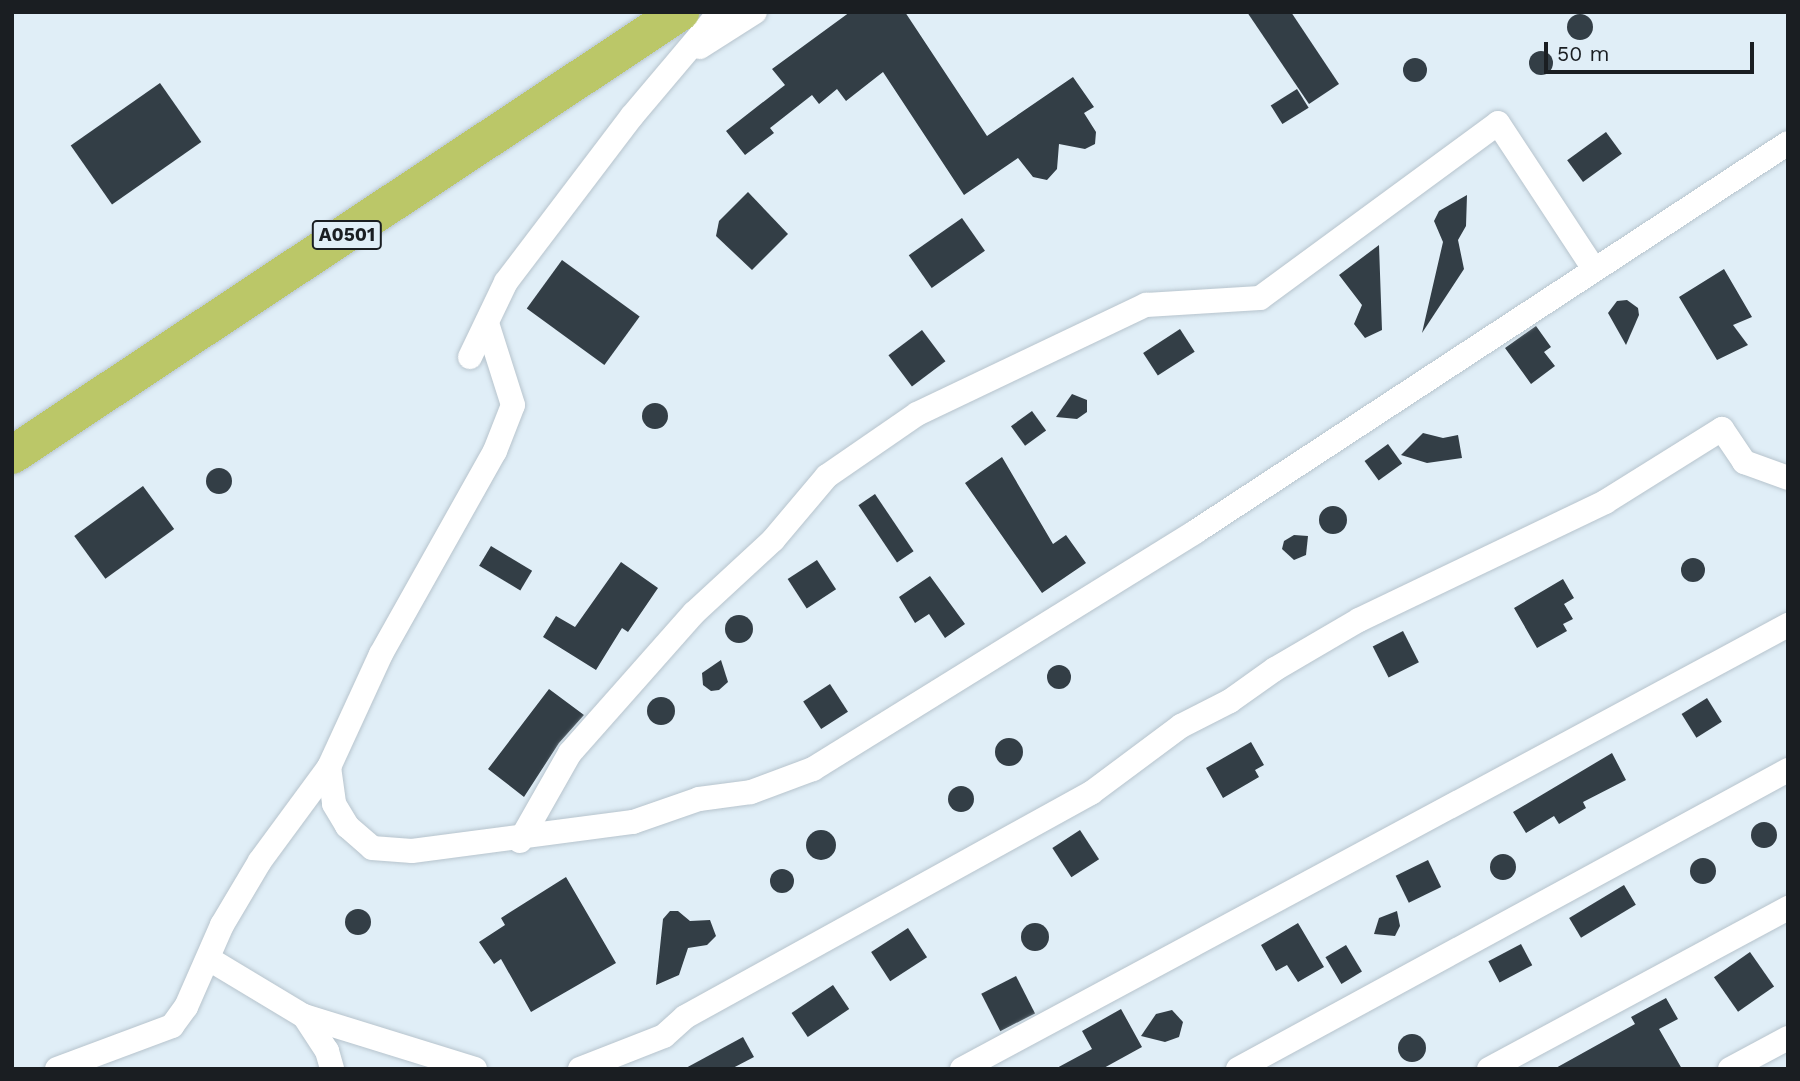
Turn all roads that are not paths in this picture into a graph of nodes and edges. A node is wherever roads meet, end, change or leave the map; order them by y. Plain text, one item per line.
1 (680, 12) edge
2 (720, 12) edge
3 (755, 12) edge
4 (681, 58) junction
5 (1788, 143) edge
6 (1594, 269) junction
7 (486, 323) junction
8 (470, 357) dead end
9 (12, 455) edge
10 (1788, 478) edge
11 (1788, 625) edge
12 (330, 767) junction
13 (1788, 770) edge
14 (520, 841) junction
15 (1788, 908) edge
16 (209, 958) junction
17 (304, 1016) junction
18 (1788, 1038) edge
19 (57, 1069) edge
20 (332, 1069) edge
21 (475, 1069) edge
22 (580, 1069) edge
23 (962, 1069) edge
24 (1238, 1069) edge
25 (1489, 1069) edge
26 (1730, 1069) edge

1 - 9 highway, A0501
2 - 4 street
3 - 4 street
4 - 7 street
5 - 6 street
6 - 14 street
6 - 14 street
7 - 8 street
7 - 12 street
10 - 22 street
11 - 23 street
12 - 14 street
12 - 16 street
13 - 24 street
15 - 25 street
16 - 17 street
16 - 19 street
17 - 20 street
17 - 21 street
18 - 26 street

